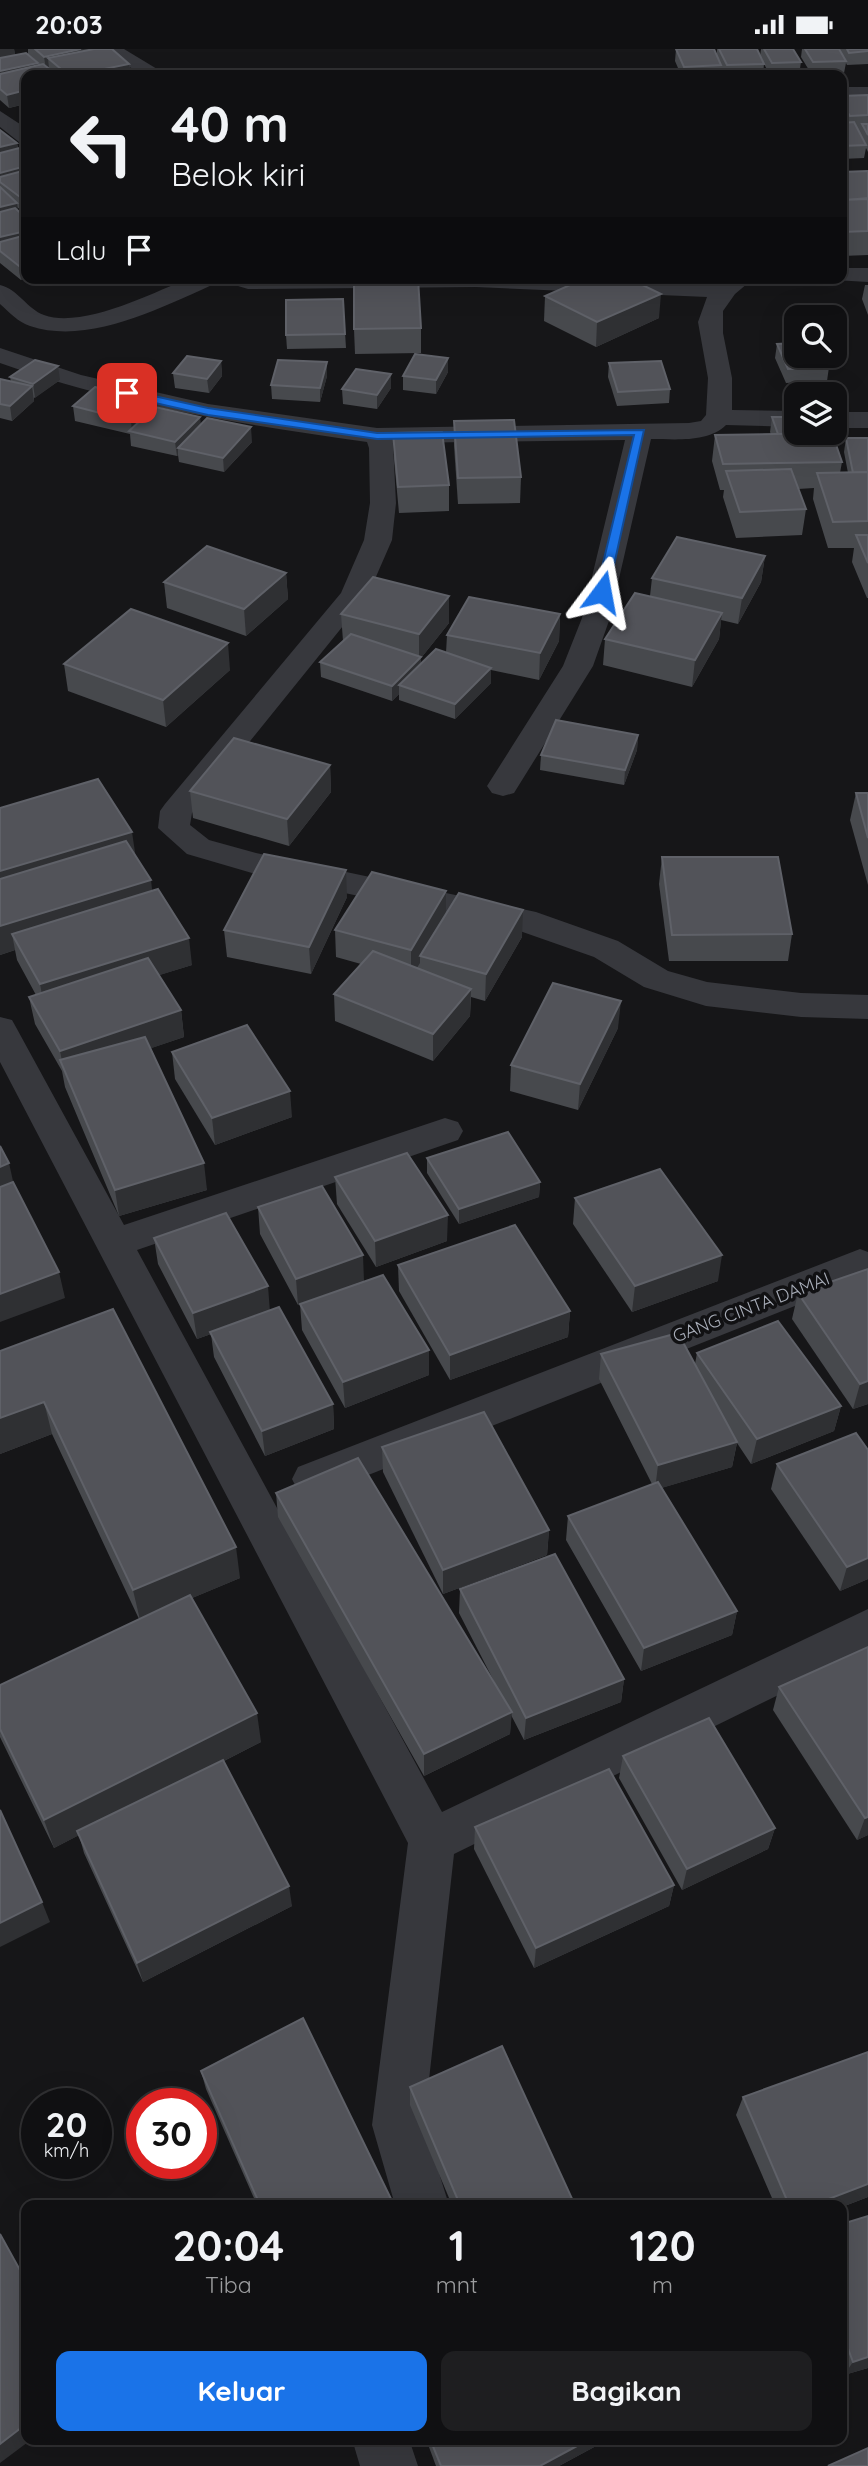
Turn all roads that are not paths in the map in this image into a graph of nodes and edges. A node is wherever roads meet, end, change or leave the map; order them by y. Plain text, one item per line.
1 (109, 49) edge
2 (148, 70) edge
3 (847, 93) edge
4 (868, 93) edge
5 (0, 117) edge
6 (21, 134) edge
7 (847, 275) edge
8 (868, 275) edge
9 (192, 284) edge
10 (557, 284) edge
11 (733, 284) edge
12 (0, 292) edge
13 (720, 292) junction
14 (0, 355) edge
15 (719, 417) junction
16 (784, 419) edge
17 (847, 419) edge
18 (868, 420) edge
19 (640, 432) junction
20 (377, 436) junction
21 (503, 786) dead end
22 (868, 1007) edge
23 (0, 1029) edge
24 (445, 1131) dead end
25 (114, 1243) junction
26 (860, 1264) dead end
27 (252, 1503) junction
28 (868, 1629) edge
29 (432, 1841) junction
30 (420, 2200) edge
31 (382, 2445) edge
32 (389, 2466) edge

1 - 2 street
3 - 4 street
5 - 6 street
7 - 8 street
9 - 12 street
10 - 13 street
11 - 13 street
13 - 15 street
14 - 20 street
15 - 16 street
15 - 19 street
17 - 18 street
19 - 20 street
19 - 21 street
20 - 22 street
23 - 25 street
24 - 25 street
25 - 27 street
26 - 27 street, GANG CINTA DAMAI
27 - 29 street
28 - 29 street
29 - 30 street
31 - 32 street

